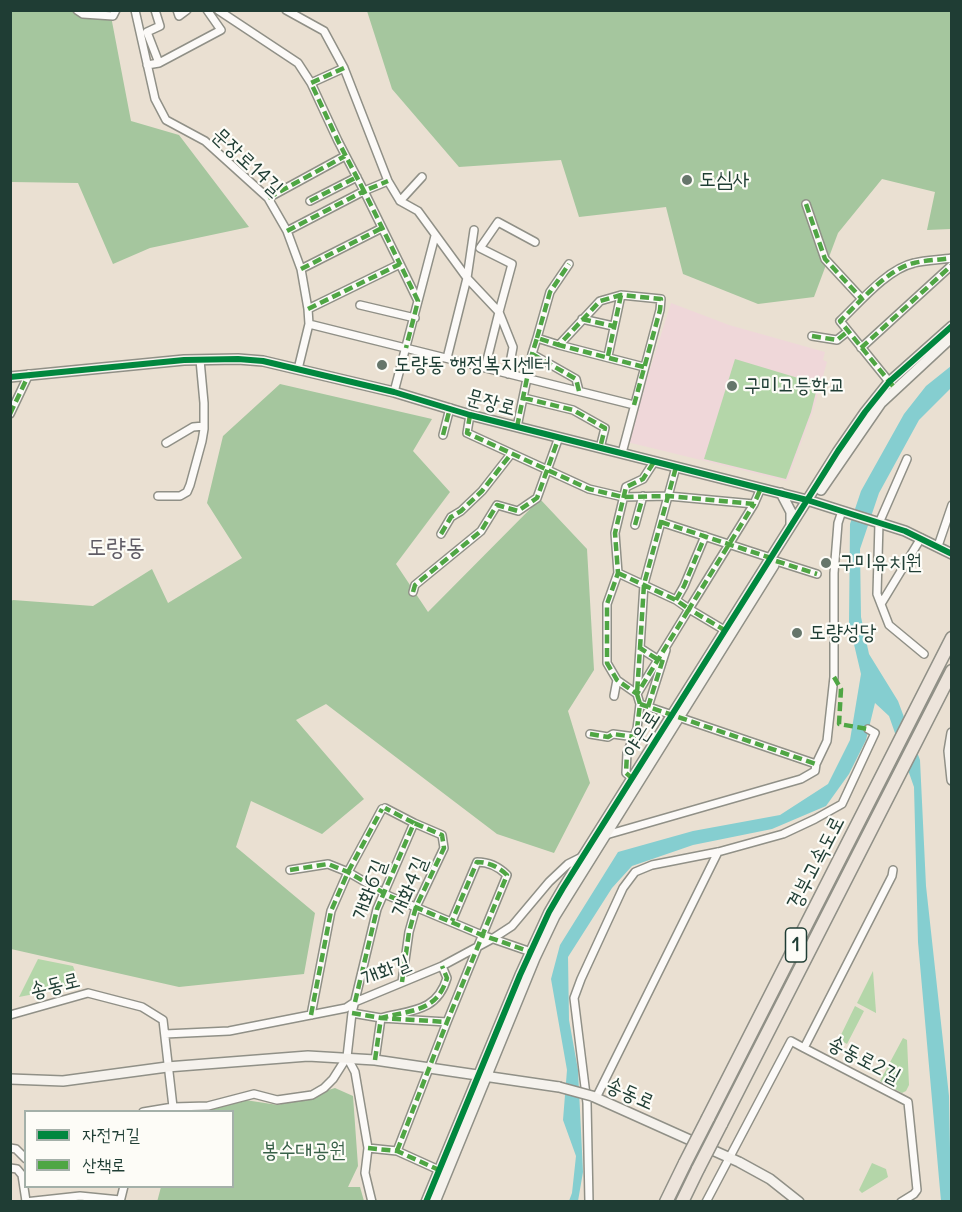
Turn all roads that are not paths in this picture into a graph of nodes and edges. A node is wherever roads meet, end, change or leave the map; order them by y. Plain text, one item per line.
1 (77, 10) edge
2 (116, 10) edge
3 (135, 10) edge
4 (155, 10) edge
5 (177, 10) edge
6 (187, 10) edge
7 (207, 10) edge
8 (218, 10) edge
9 (287, 11) edge
10 (159, 63) junction
11 (147, 65) junction
12 (344, 68) junction
13 (311, 83) junction
14 (345, 156) junction
15 (357, 177) junction
16 (422, 177) dead end
17 (388, 181) junction
18 (364, 191) junction
19 (268, 198) junction
20 (309, 201) dead end
21 (400, 201) junction
22 (806, 204) dead end
23 (382, 228) junction
24 (474, 230) dead end
25 (287, 231) junction
26 (435, 236) junction
27 (535, 242) dead end
28 (473, 243) junction
29 (480, 248) junction
30 (951, 258) edge
31 (400, 264) junction
32 (569, 264) dead end
33 (951, 265) edge
34 (301, 269) junction
35 (467, 278) junction
36 (621, 295) junction
37 (862, 299) junction
38 (418, 301) junction
39 (360, 304) dead end
40 (308, 309) junction
41 (499, 312) junction
42 (415, 318) junction
43 (582, 319) junction
44 (309, 324) junction
45 (614, 326) junction
46 (951, 326) edge
47 (847, 332) junction
48 (812, 336) dead end
49 (951, 337) edge
50 (537, 338) junction
51 (559, 345) junction
52 (406, 348) junction
53 (861, 348) junction
54 (532, 354) junction
55 (608, 356) junction
56 (447, 358) junction
57 (200, 360) junction
58 (644, 367) junction
59 (485, 368) junction
60 (298, 369) junction
61 (29, 374) junction
62 (508, 374) junction
63 (10, 377) edge
64 (528, 379) junction
65 (892, 385) junction
66 (579, 391) junction
67 (394, 392) junction
68 (524, 398) junction
69 (634, 405) junction
70 (450, 408) junction
71 (10, 414) edge
72 (470, 415) junction
73 (204, 426) junction
74 (517, 427) junction
75 (443, 435) dead end
76 (559, 437) junction
77 (166, 443) dead end
78 (600, 447) junction
79 (622, 453) junction
80 (511, 454) junction
81 (907, 459) dead end
82 (654, 462) junction
83 (676, 467) junction
84 (548, 469) junction
85 (761, 488) junction
86 (781, 493) junction
87 (158, 496) dead end
88 (643, 496) junction
89 (668, 496) junction
90 (623, 497) junction
91 (810, 500) junction
92 (754, 504) junction
93 (951, 505) edge
94 (842, 511) junction
95 (661, 522) junction
96 (879, 523) junction
97 (635, 525) dead end
98 (791, 526) junction
99 (441, 534) dead end
100 (705, 536) junction
101 (921, 538) junction
102 (730, 544) junction
103 (938, 546) junction
104 (951, 554) edge
105 (774, 560) junction
106 (618, 573) junction
107 (817, 574) dead end
108 (644, 584) junction
109 (413, 592) dead end
110 (676, 600) junction
111 (881, 604) junction
112 (689, 609) junction
113 (726, 631) junction
114 (951, 638) edge
115 (668, 643) junction
116 (640, 648) junction
117 (924, 654) dead end
118 (657, 659) junction
119 (951, 671) edge
120 (617, 680) junction
121 (637, 694) junction
122 (614, 696) dead end
123 (640, 704) junction
124 (648, 708) junction
125 (676, 717) junction
126 (868, 729) dead end
127 (951, 733) edge
128 (590, 734) dead end
129 (635, 736) junction
130 (816, 764) junction
131 (633, 779) junction
132 (951, 780) edge
133 (414, 823) junction
134 (606, 835) junction
135 (718, 852) junction
136 (583, 857) junction
137 (290, 870) dead end
138 (893, 870) dead end
139 (348, 872) junction
140 (384, 893) junction
141 (416, 907) junction
142 (452, 921) junction
143 (482, 935) junction
144 (492, 939) junction
145 (478, 945) junction
146 (531, 952) junction
147 (442, 966) junction
148 (402, 982) junction
149 (355, 1002) junction
150 (352, 1013) junction
151 (10, 1015) edge
152 (311, 1015) junction
153 (381, 1018) junction
154 (447, 1022) junction
155 (165, 1034) junction
156 (804, 1047) junction
157 (347, 1057) junction
158 (375, 1060) junction
159 (167, 1067) junction
160 (430, 1067) junction
161 (483, 1075) junction
162 (10, 1078) edge
163 (594, 1097) junction
164 (173, 1107) junction
165 (154, 1110) edge
166 (10, 1148) edge
167 (368, 1148) junction
168 (397, 1151) junction
169 (24, 1157) edge
170 (729, 1157) junction
171 (10, 1168) edge
172 (439, 1170) junction
173 (798, 1200) edge
174 (25, 1201) edge
175 (120, 1201) edge
176 (372, 1202) edge
177 (426, 1202) edge
178 (435, 1202) edge
179 (590, 1202) edge
180 (666, 1202) edge
181 (682, 1202) edge
182 (706, 1202) edge
183 (901, 1202) edge

1 - 2 street
3 - 11 street, 문장로14길
4 - 10 street
5 - 6 street
7 - 10 street
8 - 13 street
9 - 12 street
10 - 11 street
11 - 19 street, 문장로14길
12 - 13 street
12 - 17 street
13 - 14 street
14 - 15 street
14 - 19 street
15 - 18 street
15 - 20 street
16 - 21 street
17 - 18 street
17 - 21 street
18 - 23 street
18 - 25 street
19 - 25 street, 문장로14길
21 - 26 street
22 - 37 street
23 - 31 street
23 - 34 street
24 - 28 street
25 - 34 street, 문장로14길
26 - 35 street
26 - 38 street
27 - 29 street
28 - 29 street
28 - 35 street
29 - 41 street
30 - 37 street
31 - 38 street
31 - 40 street
32 - 50 street
33 - 53 street
34 - 40 street, 문장로14길
35 - 41 street
35 - 56 street
36 - 43 street
36 - 45 street
36 - 58 street
37 - 47 street
38 - 42 street
39 - 42 street
40 - 44 street, 문장로14길
41 - 59 street
41 - 62 street
42 - 52 street
43 - 45 street
43 - 51 street
44 - 52 street
44 - 60 street, 문장로14길
45 - 55 street
46 - 65 street, 야은로
47 - 48 street
47 - 53 street
49 - 65 street, 야은로
50 - 51 street
50 - 54 street
51 - 55 street
52 - 56 street
52 - 67 street
53 - 65 street
54 - 64 street
54 - 66 street
55 - 58 street
56 - 59 street
57 - 60 street, 문장로
57 - 61 street, 문장로
57 - 73 street
58 - 69 street
59 - 62 street
60 - 67 street, 문장로
61 - 63 street, 문장로
61 - 71 street
62 - 64 street
64 - 66 street
64 - 68 street
65 - 91 street, 야은로
66 - 69 street
67 - 70 street, 문장로
68 - 74 street
68 - 78 street
69 - 79 street
70 - 72 street, 문장로
70 - 75 street
72 - 74 street, 문장로
72 - 80 street
73 - 77 street
73 - 87 street
74 - 76 street, 문장로
76 - 78 street, 문장로
76 - 84 street
78 - 79 street, 문장로
79 - 82 street, 문장로
80 - 84 street
80 - 99 street
81 - 96 street
82 - 83 street, 문장로
82 - 90 street
83 - 85 street, 문장로
83 - 89 street
84 - 90 street
84 - 109 street
85 - 86 street, 문장로
85 - 92 street
86 - 91 street, 문장로
86 - 98 street
88 - 89 street
88 - 90 street
88 - 97 street
89 - 92 street
89 - 95 street
90 - 106 street
91 - 94 street, 문장로
91 - 98 street, 야은로
91 - 105 street, 야은로
92 - 102 street
93 - 103 street
94 - 96 street, 문장로
94 - 130 street
95 - 100 street
95 - 108 street
96 - 101 street, 문장로
96 - 111 street
98 - 105 street, 야은로
100 - 102 street
100 - 110 street
101 - 103 street, 문장로
101 - 111 street
102 - 105 street
102 - 112 street
103 - 104 street, 문장로
105 - 107 street
105 - 113 street, 야은로
105 - 125 street, 야은로
106 - 108 street
106 - 120 street
108 - 110 street
108 - 116 street
110 - 112 street
111 - 117 street
112 - 113 street
112 - 115 street
113 - 125 street, 야은로
114 - 180 highway, 경부고속도로 / 1, bridge
115 - 118 street
115 - 124 street
116 - 118 street
116 - 121 street
118 - 121 street
119 - 181 highway, 경부고속도로 / 1, bridge
120 - 121 street
120 - 122 street
121 - 123 street
123 - 124 street
123 - 129 street
124 - 125 street
125 - 130 street
125 - 131 street, 야은로
125 - 134 street, 야은로
126 - 135 street
127 - 132 street
128 - 129 street
129 - 131 street
130 - 134 street
131 - 136 street, 야은로
133 - 139 street
133 - 140 street, 개화6길
133 - 141 street, 개화4길
134 - 161 street, 야은로
135 - 163 street
135 - 179 street
136 - 144 street, 개화길
136 - 146 street, 야은로
137 - 139 street
138 - 156 street, 송동로2길
139 - 140 street
139 - 152 street
140 - 141 street
140 - 149 street, 개화6길
141 - 142 street
141 - 148 street, 개화4길
142 - 143 street
142 - 143 street
143 - 144 street
143 - 145 street
144 - 145 street, 개화길
144 - 146 street
145 - 147 street, 개화길
145 - 154 street
146 - 161 street, 야은로
147 - 148 street, 개화길
147 - 153 street
148 - 149 street, 개화길
149 - 150 street
149 - 152 street, 개화길
150 - 153 street
150 - 157 street
151 - 155 street, 송동로
152 - 155 street, 개화길
153 - 154 street
153 - 158 street
154 - 160 street
155 - 159 street
156 - 170 street, 송동로2길
156 - 183 street, 송동로2길
157 - 158 street, 송동로
157 - 159 street, 송동로
157 - 164 street
157 - 167 street
158 - 160 street, 송동로
159 - 162 street, 송동로
159 - 164 street
160 - 161 street, 송동로
160 - 168 street
161 - 163 street, 송동로, bridge
161 - 172 street, 야은로
161 - 178 street, 야은로
163 - 170 street, 송동로
164 - 165 street
166 - 169 street
167 - 168 street
167 - 176 street
168 - 172 street
170 - 173 street, 송동로
170 - 182 street
171 - 174 street
172 - 177 street, 야은로
174 - 175 street

